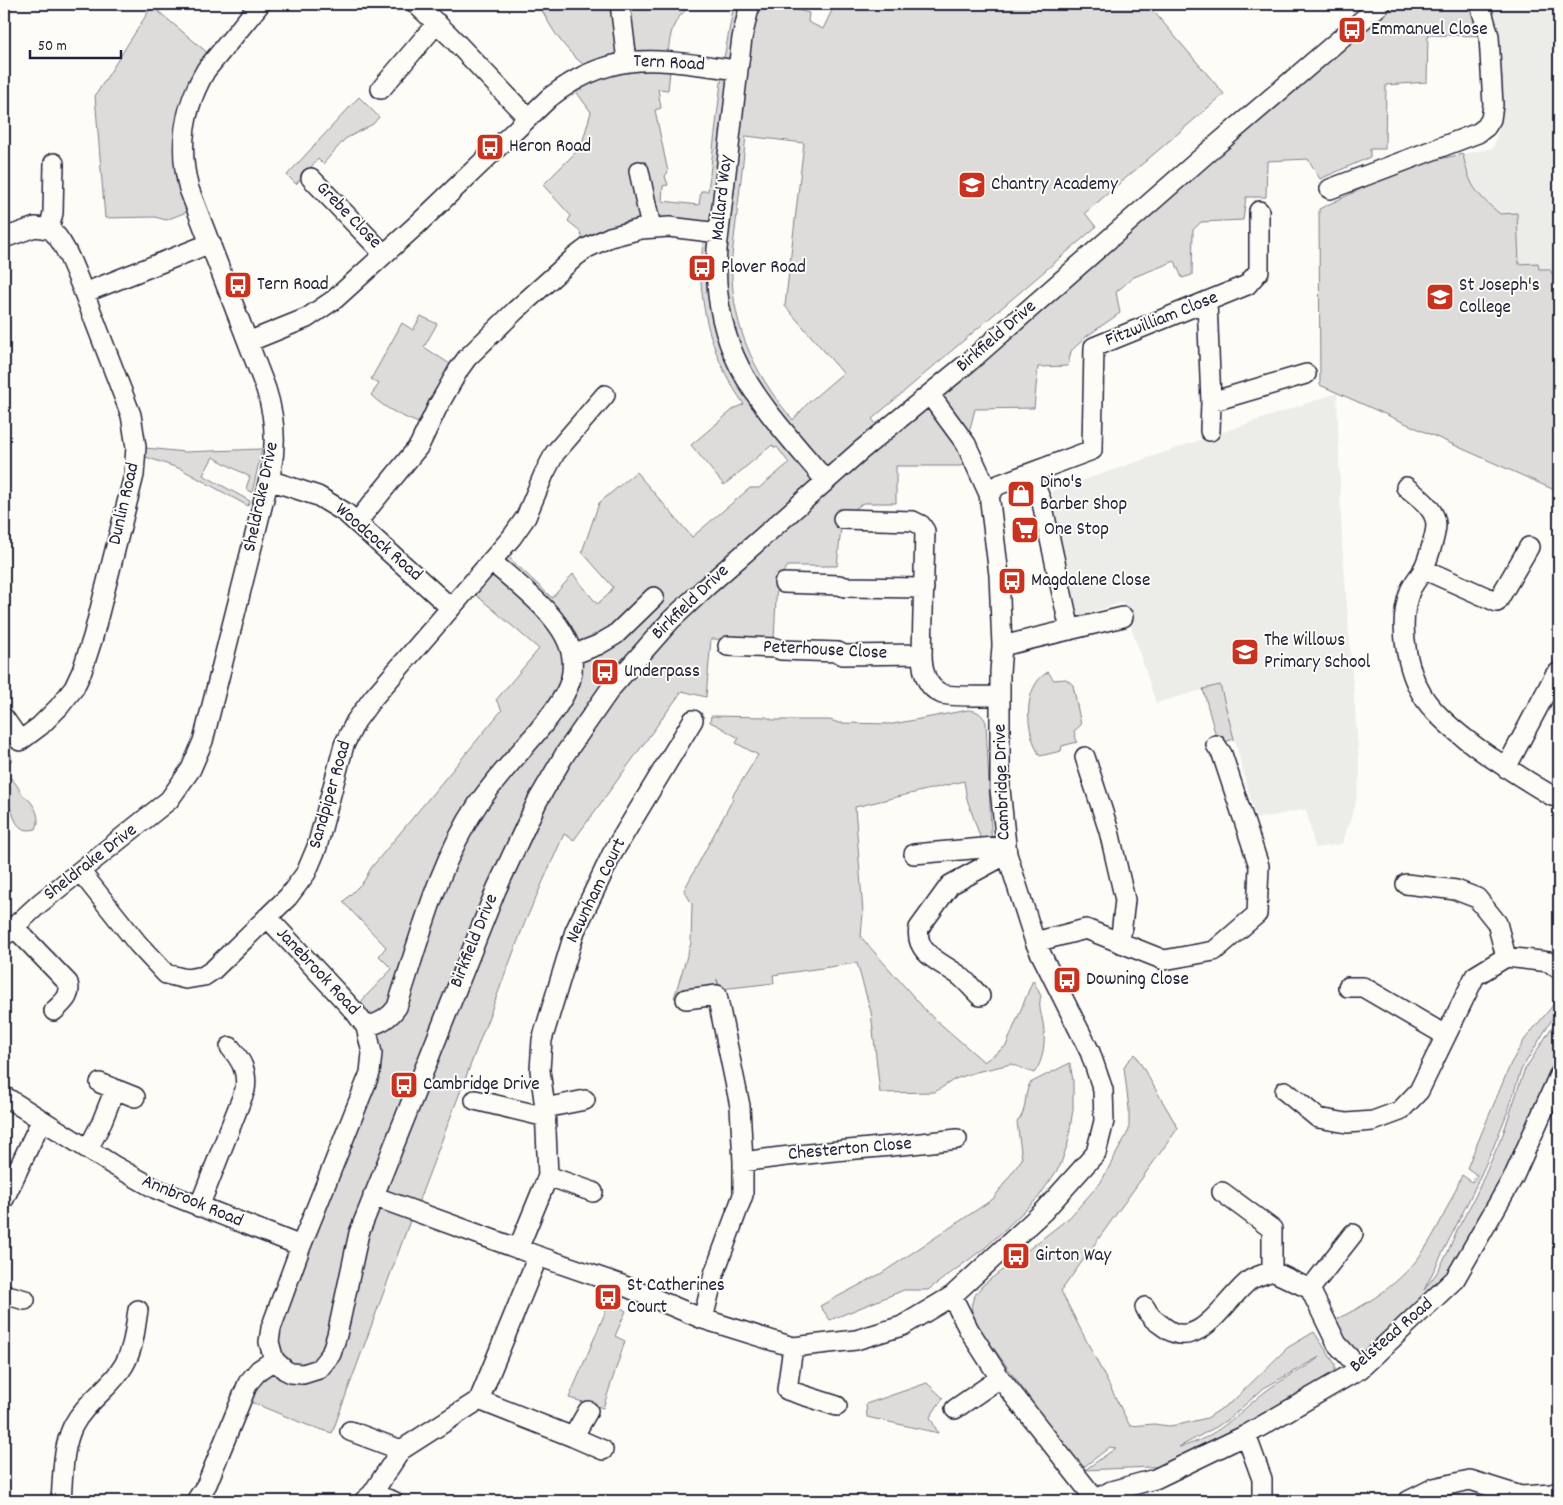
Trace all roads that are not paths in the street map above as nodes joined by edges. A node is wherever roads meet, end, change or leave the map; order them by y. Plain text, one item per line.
1 (260, 4) edge
2 (416, 4) edge
3 (620, 4) edge
4 (750, 4) edge
5 (1381, 4) edge
6 (1480, 4) edge
7 (437, 23) junction
8 (627, 61) junction
9 (738, 70) junction
10 (381, 89) dead end
11 (528, 118) junction
12 (54, 163) dead end
13 (639, 171) dead end
14 (311, 178) dead end
15 (1330, 189) dead end
16 (1259, 211) dead end
17 (651, 227) junction
18 (49, 229) junction
19 (719, 233) junction
20 (4, 238) edge
21 (210, 243) junction
22 (384, 254) junction
23 (84, 293) junction
24 (1207, 302) junction
25 (248, 342) junction
26 (1306, 374) dead end
27 (605, 395) dead end
28 (930, 396) junction
29 (1210, 402) junction
30 (1210, 431) dead end
31 (1030, 473) junction
32 (269, 480) junction
33 (826, 481) junction
34 (1406, 487) dead end
35 (988, 494) junction
36 (844, 519) dead end
37 (357, 522) junction
38 (1529, 547) dead end
39 (491, 561) junction
40 (1423, 569) junction
41 (784, 583) dead end
42 (924, 588) junction
43 (654, 596) dead end
44 (451, 608) junction
45 (1124, 617) dead end
46 (1070, 630) junction
47 (728, 646) dead end
48 (1002, 646) junction
49 (922, 654) junction
50 (572, 655) junction
51 (1559, 672) edge
52 (1000, 696) junction
53 (4, 718) edge
54 (693, 720) dead end
55 (1216, 745) dead end
56 (1085, 757) dead end
57 (1506, 768) junction
58 (1559, 797) edge
59 (1006, 850) junction
60 (914, 854) dead end
61 (80, 871) junction
62 (1406, 884) dead end
63 (267, 917) junction
64 (9, 931) edge
65 (1035, 942) junction
66 (1120, 944) junction
67 (1506, 957) junction
68 (1559, 969) edge
69 (1348, 987) dead end
70 (980, 996) dead end
71 (686, 999) dead end
72 (54, 1011) dead end
73 (366, 1028) junction
74 (1445, 1036) junction
75 (230, 1047) dead end
76 (1559, 1075) edge
77 (1285, 1091) dead end
78 (4, 1096) edge
79 (135, 1096) dead end
80 (475, 1100) dead end
81 (585, 1100) dead end
82 (546, 1112) junction
83 (42, 1121) junction
84 (957, 1139) dead end
85 (88, 1150) junction
86 (743, 1162) junction
87 (548, 1176) junction
88 (593, 1192) dead end
89 (1222, 1192) dead end
90 (373, 1196) junction
91 (4, 1199) edge
92 (200, 1208) junction
93 (1353, 1234) dead end
94 (301, 1246) junction
95 (518, 1249) junction
96 (538, 1256) junction
97 (1272, 1271) junction
98 (1310, 1289) junction
99 (952, 1296) junction
100 (1145, 1307) dead end
101 (138, 1310) dead end
102 (703, 1320) junction
103 (793, 1347) junction
104 (274, 1360) junction
105 (1360, 1368) junction
106 (1000, 1378) junction
107 (479, 1400) junction
108 (837, 1406) dead end
109 (955, 1409) dead end
110 (588, 1411) dead end
111 (350, 1431) dead end
112 (1246, 1435) junction
113 (573, 1436) junction
114 (401, 1450) junction
115 (603, 1450) dead end
116 (1559, 1491) edge
117 (368, 1498) edge
118 (201, 1500) edge
119 (1094, 1500) edge
120 (61, 1501) edge
121 (393, 1501) edge
122 (1262, 1501) edge
123 (1408, 1501) edge

1 - 21 street, Sheldrake Drive
2 - 7 street
3 - 8 street
4 - 9 street, Mallard Way
5 - 28 street, Birkfield Drive
6 - 15 street
7 - 10 street
7 - 11 street
8 - 9 street, Tern Road
8 - 11 street, Tern Road
9 - 19 street, Mallard Way
11 - 22 street, Tern Road
12 - 18 street
13 - 17 street
14 - 22 street, Grebe Close
16 - 24 street, Fitzwilliam Close
17 - 19 street
17 - 37 street
18 - 20 street
18 - 23 street, Dunlin Road
19 - 33 street, Mallard Way
21 - 23 street
21 - 25 street, Sheldrake Drive
22 - 25 street, Tern Road
23 - 53 street, Dunlin Road
24 - 29 street
24 - 31 street, Fitzwilliam Close
25 - 32 street, Sheldrake Drive
26 - 29 street
27 - 39 street, Sandpiper Road
28 - 33 street, Birkfield Drive
28 - 35 street, Cambridge Drive
29 - 30 street
31 - 35 street, Fitzwilliam Close
31 - 46 street
32 - 37 street, Woodcock Road
32 - 61 street, Sheldrake Drive
33 - 90 street, Birkfield Drive
34 - 40 street
35 - 48 street, Cambridge Drive
36 - 42 street
37 - 44 street, Woodcock Road
38 - 40 street
39 - 44 street, Sandpiper Road
39 - 50 street
40 - 57 street
41 - 42 street
42 - 49 street
43 - 50 street, Birkfield Drive
44 - 63 street, Sandpiper Road
45 - 46 street
46 - 48 street
47 - 49 street, Peterhouse Close
48 - 52 street, Cambridge Drive
49 - 52 street
50 - 73 street
51 - 57 street
52 - 59 street, Cambridge Drive
54 - 82 street, Newnham Court
55 - 66 street
56 - 66 street
57 - 58 street
59 - 60 street
59 - 65 street, Cambridge Drive
59 - 70 street
61 - 63 street, Sandpiper Road
61 - 64 street, Sheldrake Drive
62 - 67 street
63 - 73 street, Janebrook Road
64 - 72 street
65 - 66 street
65 - 99 street, Cambridge Drive
67 - 68 street
67 - 74 street
69 - 74 street
71 - 86 street
73 - 94 street
74 - 77 street
75 - 92 street
76 - 105 street, Belstead Road
78 - 83 street, Annbrook Road
79 - 85 street
80 - 82 street
81 - 82 street
82 - 87 street, Newnham Court
83 - 85 street, Annbrook Road
83 - 91 street
84 - 86 street, Chesterton Close
85 - 92 street, Annbrook Road
86 - 102 street
87 - 88 street
87 - 95 street, Newnham Court
89 - 97 street
90 - 95 street, Cambridge Drive
90 - 104 street, Birkfield Drive
92 - 94 street, Annbrook Road
93 - 98 street
94 - 104 street
95 - 96 street, Cambridge Drive
96 - 102 street, Cambridge Drive
96 - 107 street
97 - 98 street
97 - 100 street
98 - 105 street
99 - 103 street, Cambridge Drive
99 - 106 street
101 - 120 street
102 - 103 street, Cambridge Drive
103 - 108 street
104 - 118 street
105 - 112 street, Belstead Road
106 - 109 street
106 - 119 street
107 - 113 street
107 - 114 street
110 - 113 street
111 - 114 street
112 - 119 street, Belstead Road
112 - 122 street
113 - 115 street
114 - 117 street
116 - 123 street
117 - 121 street

